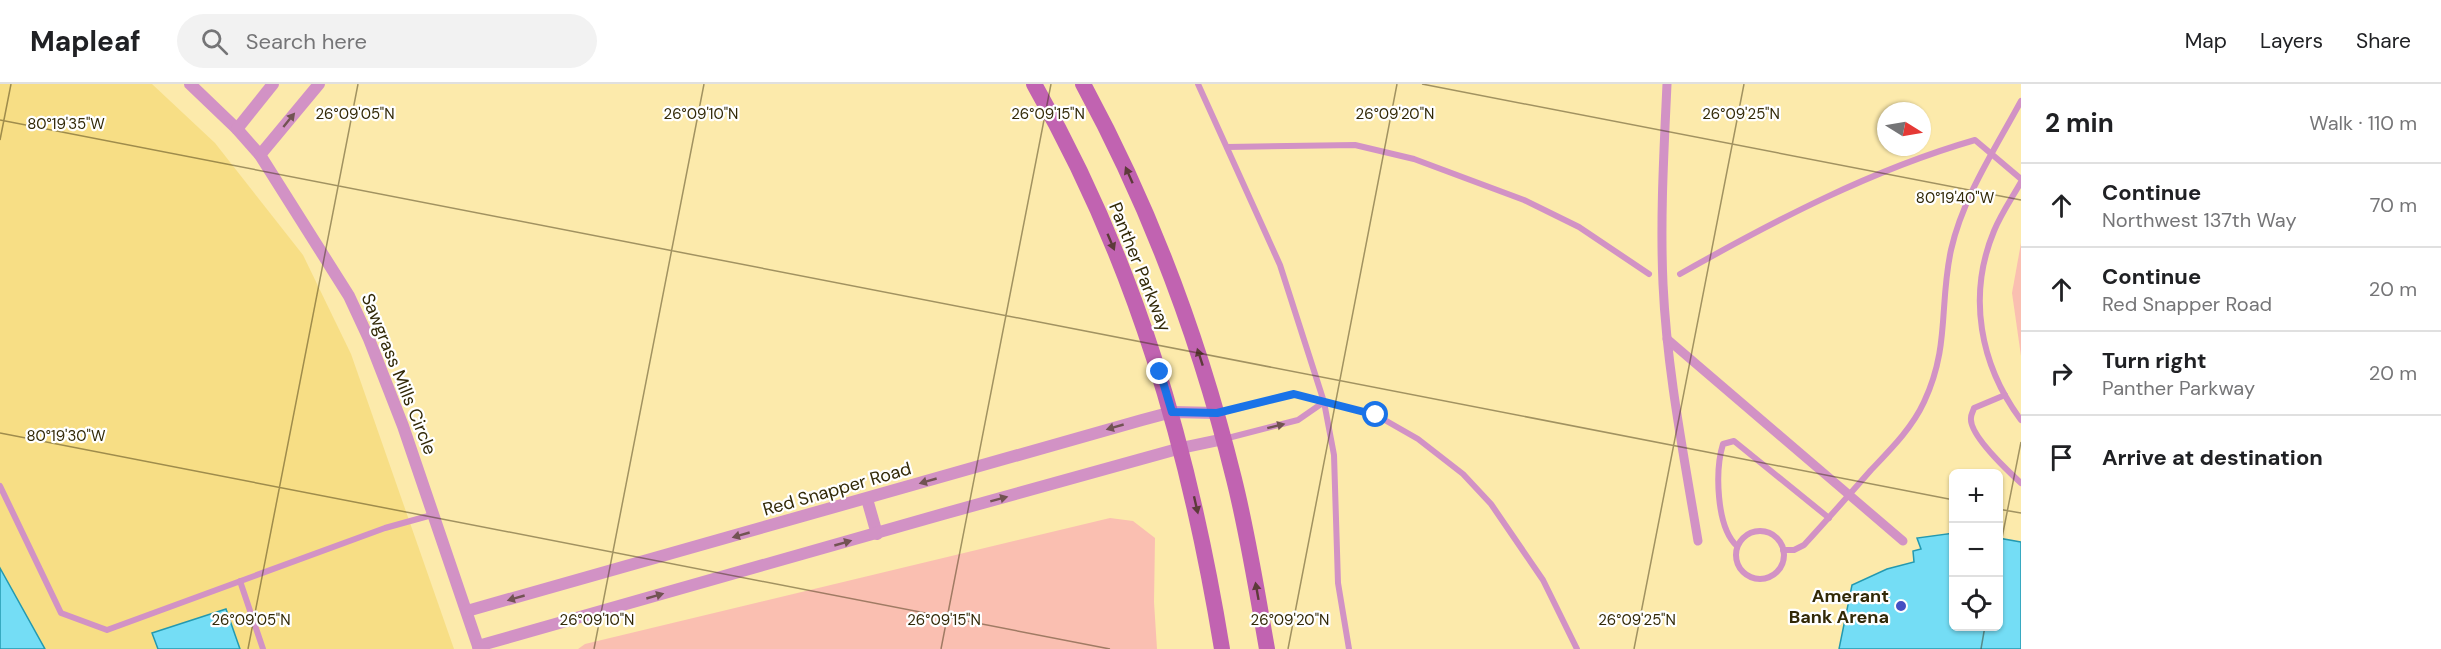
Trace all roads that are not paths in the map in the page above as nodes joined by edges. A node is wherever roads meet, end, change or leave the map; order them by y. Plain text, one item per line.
1 (190, 84) edge
2 (273, 84) edge
3 (319, 84) edge
4 (1034, 84) edge
5 (1083, 84) edge
6 (1198, 84) edge
7 (1667, 84) edge
8 (2021, 101) edge
9 (237, 129) junction
10 (1227, 147) junction
11 (260, 155) junction
12 (1992, 155) junction
13 (2021, 180) edge
14 (1649, 274) dead end
15 (1680, 274) dead end
16 (1667, 339) junction
17 (2005, 395) junction
18 (1324, 402) junction
19 (1172, 412) junction
20 (1217, 413) junction
21 (2021, 420) edge
22 (1224, 439) junction
23 (1182, 448) junction
24 (2021, 483) edge
25 (0, 486) edge
26 (1850, 495) junction
27 (867, 499) junction
28 (432, 515) junction
29 (1828, 518) junction
30 (877, 534) junction
31 (1698, 541) dead end
32 (1903, 541) dead end
33 (1737, 546) junction
34 (1783, 550) junction
35 (240, 581) junction
36 (467, 611) junction
37 (478, 647) edge
38 (263, 649) edge
39 (1222, 649) edge
40 (1267, 649) edge
41 (1349, 649) edge
42 (1577, 649) edge

1 - 9 street, Sawgrass Mills Circle
2 - 9 street
11 -> 3 street
4 -> 19 main road, Panther Parkway
20 -> 5 main road, Panther Parkway
6 - 10 lane
7 - 16 street
8 - 12 lane
9 - 11 street, Sawgrass Mills Circle
10 - 14 lane
10 - 18 lane
11 - 28 street, Sawgrass Mills Circle
12 - 13 lane
12 - 15 lane
12 - 26 lane
13 - 17 lane
16 - 26 street
16 - 31 street
17 - 21 lane
17 - 24 lane
18 - 20 lane
22 -> 18 lane
18 - 41 lane
18 - 42 lane
19 - 20 street, Red Snapper Road
19 - 23 main road, Panther Parkway
19 -> 27 street, Red Snapper Road
20 - 22 main road, Panther Parkway
22 - 23 street
40 -> 22 main road, Panther Parkway
30 -> 23 street
23 -> 39 main road, Panther Parkway
25 - 35 lane
26 - 29 lane
26 - 32 street
27 - 30 street
27 -> 36 street, Red Snapper Road
28 - 35 lane
28 - 36 street, Sawgrass Mills Circle
29 - 33 lane
29 - 34 lane
37 -> 30 street
33 - 34 lane
33 - 34 lane
35 - 38 lane
36 - 37 street, Sawgrass Mills Circle

